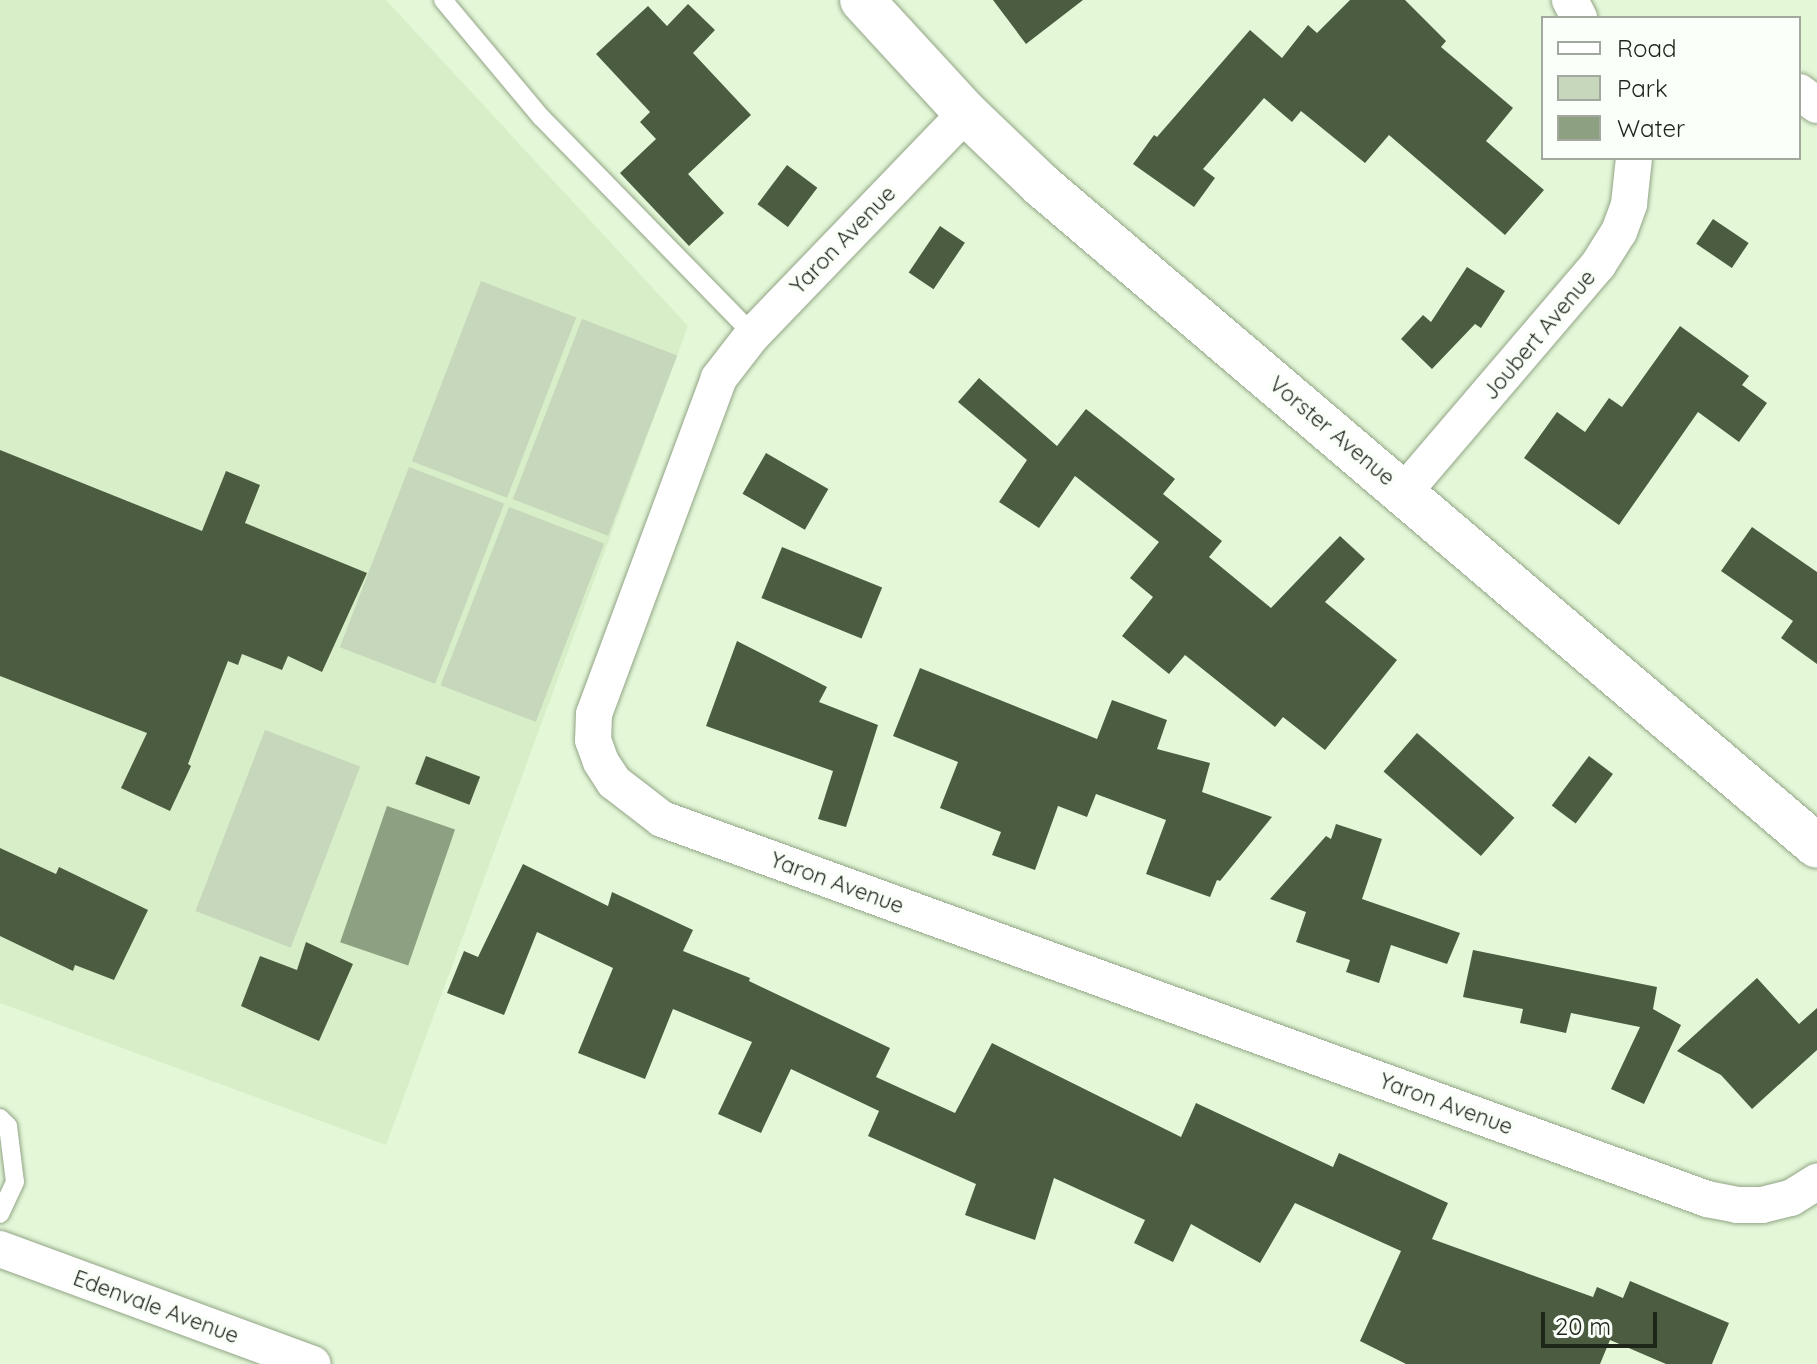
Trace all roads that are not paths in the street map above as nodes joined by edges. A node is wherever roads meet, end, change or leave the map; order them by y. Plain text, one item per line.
1 (443, 0) edge
2 (862, 0) edge
3 (966, 113) junction
4 (1634, 160) edge
5 (753, 334) junction
6 (1404, 492) junction
7 (1817, 846) edge
8 (0, 1118) edge
9 (8, 1178) edge
10 (1817, 1182) edge
11 (0, 1214) edge
12 (0, 1249) edge
13 (312, 1364) edge

1 - 5 lane
2 - 3 main road, Vorster Avenue
3 - 5 street, Yaron Avenue
3 - 6 main road, Vorster Avenue
4 - 6 street, Joubert Avenue
5 - 10 street, Yaron Avenue
6 - 7 main road, Vorster Avenue
8 - 9 lane
9 - 11 lane
12 - 13 street, Edenvale Avenue

